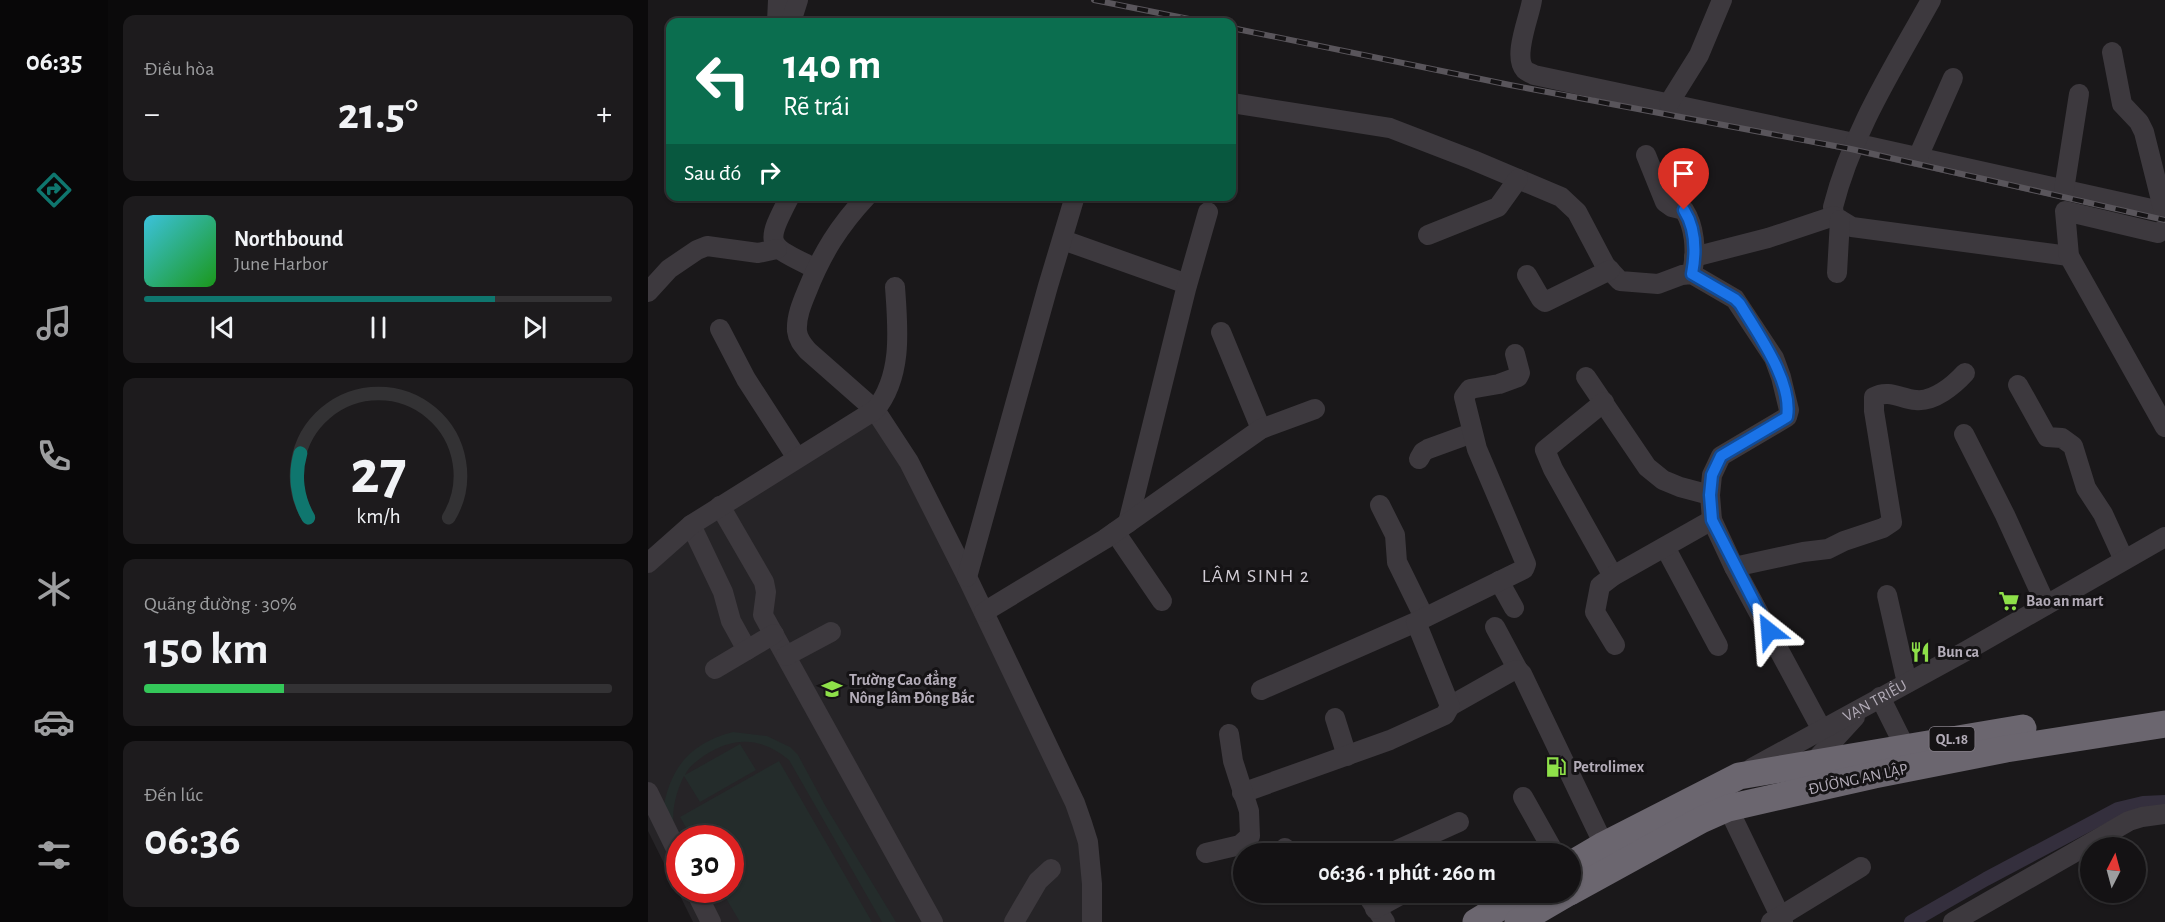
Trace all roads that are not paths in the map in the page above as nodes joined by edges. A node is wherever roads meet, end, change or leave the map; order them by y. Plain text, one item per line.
1 (778, 0) edge
2 (798, 0) edge
3 (1533, 0) edge
4 (1722, 0) edge
5 (1931, 0) edge
6 (777, 18) edge
7 (792, 18) edge
8 (2112, 52) dead end
9 (1953, 78) dead end
10 (2079, 94) dead end
11 (1669, 103) junction
12 (1236, 104) edge
13 (1854, 143) junction
14 (1646, 155) dead end
15 (1918, 157) junction
16 (1518, 179) junction
17 (2064, 190) junction
18 (786, 201) edge
19 (862, 201) edge
20 (1074, 201) edge
21 (1208, 212) dead end
22 (1837, 218) junction
23 (2165, 218) edge
24 (1428, 235) dead end
25 (1063, 240) junction
26 (777, 249) junction
27 (2069, 256) junction
28 (1693, 265) junction
29 (816, 269) junction
30 (1610, 270) junction
31 (1837, 273) dead end
32 (1527, 275) dead end
33 (1187, 284) junction
34 (896, 287) dead end
35 (648, 292) edge
36 (720, 329) dead end
37 (1221, 332) dead end
38 (1515, 354) dead end
39 (1965, 373) dead end
40 (1586, 376) dead end
41 (2018, 385) dead end
42 (1604, 402) junction
43 (1314, 409) dead end
44 (876, 410) junction
45 (2165, 427) edge
46 (1262, 429) junction
47 (1472, 433) junction
48 (1964, 434) dead end
49 (797, 458) junction
50 (1419, 459) dead end
51 (1710, 495) junction
52 (720, 506) junction
53 (1380, 506) dead end
54 (1712, 520) junction
55 (691, 525) junction
56 (1121, 528) junction
57 (2165, 537) edge
58 (1665, 547) junction
59 (2124, 560) junction
60 (648, 563) edge
61 (1734, 567) junction
62 (1613, 576) junction
63 (966, 577) junction
64 (1499, 581) junction
65 (1887, 595) dead end
66 (1162, 601) dead end
67 (2046, 605) junction
68 (1514, 608) dead end
69 (984, 612) junction
70 (1420, 620) junction
71 (1495, 627) dead end
72 (831, 632) dead end
73 (774, 634) junction
74 (1616, 645) dead end
75 (1718, 646) dead end
76 (747, 650) junction
77 (786, 656) junction
78 (715, 669) dead end
79 (1518, 670) junction
80 (1907, 683) junction
81 (1261, 690) dead end
82 (1874, 701) junction
83 (1450, 706) junction
84 (2165, 706) edge
85 (1335, 718) dead end
86 (2165, 724) edge
87 (1822, 730) junction
88 (1229, 734) dead end
89 (1905, 747) junction
90 (1347, 756) junction
91 (1813, 763) junction
92 (1739, 776) junction
93 (648, 792) edge
94 (1242, 793) junction
95 (1784, 795) junction
96 (1523, 796) dead end
97 (1735, 807) junction
98 (2165, 814) edge
99 (1459, 822) dead end
100 (666, 829) edge
101 (1412, 843) edge
102 (1549, 843) edge
103 (1604, 845) junction
104 (1206, 853) dead end
105 (1581, 859) edge
106 (1861, 867) dead end
107 (1051, 869) dead end
108 (1581, 886) edge
109 (702, 903) edge
110 (1507, 903) edge
111 (1551, 903) edge
112 (1778, 920) edge
113 (711, 922) edge
114 (933, 922) edge
115 (1014, 922) edge
116 (1092, 922) edge
117 (1476, 922) edge
118 (1518, 922) edge
119 (1953, 922) edge

1 - 6 street
2 - 7 street
3 - 11 street
4 - 11 street
5 - 13 street
8 - 23 street
9 - 15 street
10 - 17 street
11 - 13 street
12 - 16 street
13 - 15 street
13 - 22 street
14 - 28 street
15 - 17 street
16 - 24 street
16 - 30 street
17 - 23 street
18 - 26 street
19 - 29 street
20 - 25 street
21 - 33 street
22 - 27 street
22 - 28 street
22 - 31 street
23 - 27 street
25 - 33 street
25 - 63 street
26 - 29 street
26 - 35 street
27 - 45 street
28 - 30 street
28 - 51 street
29 - 44 street
30 - 32 street
33 - 56 street
34 - 44 street
36 - 49 street
37 - 46 street
38 - 47 street
39 - 61 street
40 - 42 street
41 - 59 street
42 - 51 street
42 - 62 street
43 - 46 street
44 - 49 street
44 - 63 street
46 - 56 street
47 - 50 street
47 - 64 street
48 - 67 street
49 - 52 street
51 - 54 street
52 - 55 street
52 - 73 street
53 - 70 street
54 - 58 street
54 - 61 street
55 - 60 street
55 - 76 street
56 - 66 street
56 - 69 street
57 - 59 street, VẠN TRIỀU
58 - 62 street
58 - 75 street
59 - 67 street, VẠN TRIỀU
61 - 87 street
62 - 74 street
63 - 69 street
64 - 68 street
64 - 70 street
65 - 80 street
67 - 80 street, VẠN TRIỀU
69 - 116 street
70 - 81 street
70 - 83 street
71 - 79 street
72 - 77 street
73 - 76 street
73 - 77 street
76 - 78 street
77 - 114 street
79 - 83 street
79 - 103 street
80 - 82 street, VẠN TRIỀU
82 - 87 street, VẠN TRIỀU
82 - 89 street
82 - 91 street
83 - 90 street
84 - 89 highway, ĐƯỜNG AN LẬP / QL.18
85 - 90 street
86 - 95 highway, ĐƯỜNG AN LẬP / QL.18
87 - 92 street, VẠN TRIỀU
88 - 94 street
89 - 91 highway, ĐƯỜNG AN LẬP / QL.18
90 - 94 street
91 - 92 highway, ĐƯỜNG AN LẬP / QL.18
91 - 95 street
92 - 97 highway
92 - 103 highway, ĐƯỜNG AN LẬP / QL.18
93 - 100 street
94 - 104 street
95 - 97 highway, ĐƯỜNG AN LẬP / QL.18
96 - 102 street
97 - 108 highway, ĐƯỜNG AN LẬP / QL.18
97 - 112 street
98 - 119 street
99 - 101 street
103 - 105 highway, ĐƯỜNG AN LẬP / QL.18
106 - 112 street
107 - 115 street
109 - 113 street
110 - 117 highway
111 - 118 highway, ĐƯỜNG AN LẬP / QL.18

